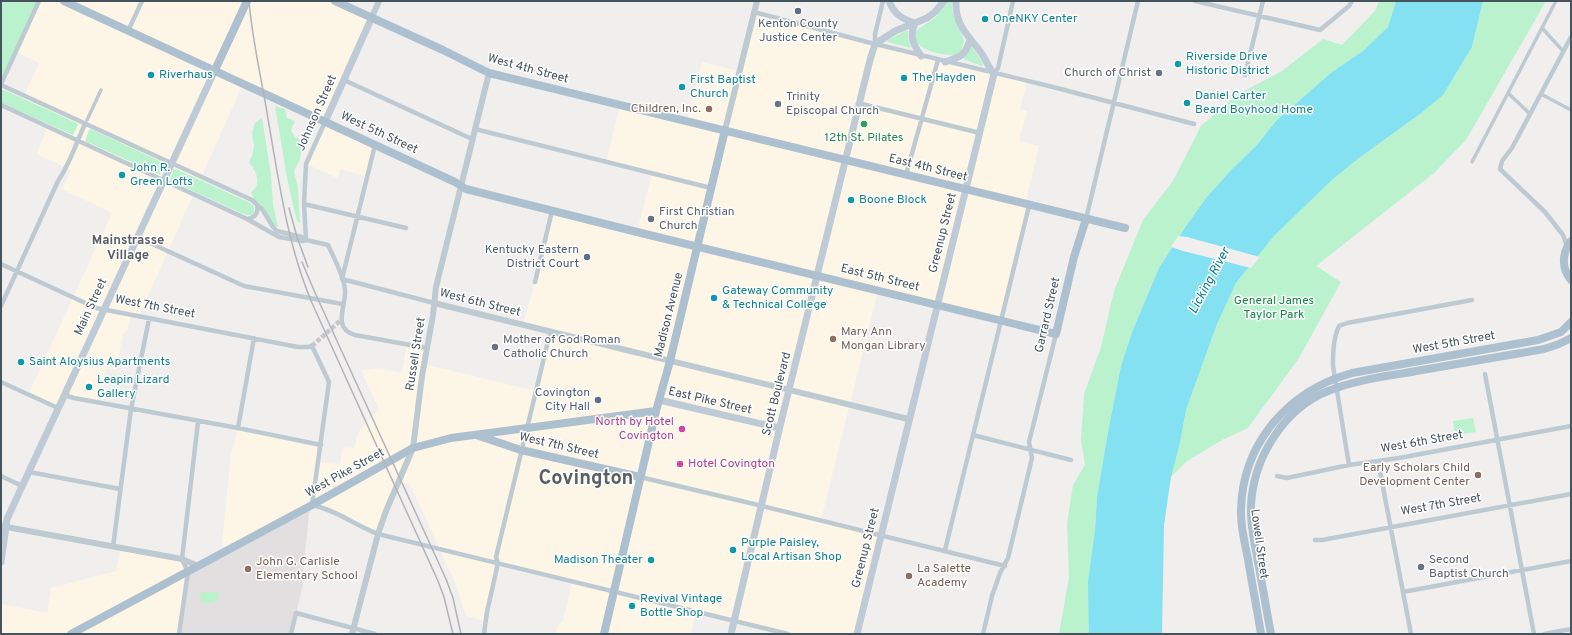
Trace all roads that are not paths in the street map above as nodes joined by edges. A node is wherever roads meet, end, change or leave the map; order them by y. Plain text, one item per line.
1 (39, 1) edge
2 (64, 1) edge
3 (142, 1) edge
4 (247, 1) edge
5 (335, 1) edge
6 (379, 1) edge
7 (757, 1) edge
8 (883, 1) edge
9 (889, 1) edge
10 (944, 1) edge
11 (956, 1) edge
12 (1013, 1) edge
13 (1138, 1) edge
14 (1195, 1) edge
15 (1263, 1) edge
16 (1352, 1) edge
17 (1556, 1) edge
18 (754, 12) junction
19 (1259, 16) junction
20 (372, 17) junction
21 (915, 23) junction
22 (1542, 28) junction
23 (128, 30) junction
24 (1571, 37) edge
25 (970, 40) junction
26 (875, 44) junction
27 (1564, 51) junction
28 (921, 56) junction
29 (941, 61) junction
30 (215, 70) junction
31 (489, 73) junction
32 (994, 74) junction
33 (1245, 75) dead end
34 (344, 80) junction
35 (1, 84) edge
36 (101, 90) dead end
37 (1508, 93) junction
38 (1541, 94) junction
39 (858, 103) junction
40 (1113, 103) junction
41 (1, 105) edge
42 (1571, 110) edge
43 (1530, 114) junction
44 (921, 118) junction
45 (86, 122) junction
46 (325, 122) junction
47 (1194, 124) dead end
48 (474, 130) junction
49 (725, 130) junction
50 (980, 133) junction
51 (472, 139) junction
52 (77, 141) junction
53 (375, 145) junction
54 (845, 160) junction
55 (1472, 162) dead end
56 (171, 164) junction
57 (906, 175) junction
58 (163, 181) junction
59 (461, 186) junction
60 (711, 188) junction
61 (965, 190) junction
62 (304, 204) junction
63 (257, 205) junction
64 (1029, 206) junction
65 (552, 211) junction
66 (358, 216) junction
67 (247, 219) junction
68 (1086, 220) junction
69 (406, 228) dead end
70 (1125, 228) dead end
71 (137, 237) junction
72 (306, 240) junction
73 (1569, 244) edge
74 (698, 246) junction
75 (1, 264) edge
76 (17, 271) junction
77 (817, 276) junction
78 (342, 279) junction
79 (1571, 280) edge
80 (535, 282) dead end
81 (1472, 300) dead end
82 (434, 303) junction
83 (342, 304) junction
84 (937, 305) junction
85 (1, 306) edge
86 (104, 309) junction
87 (149, 318) junction
88 (1001, 320) junction
89 (1571, 322) edge
90 (550, 332) junction
91 (1056, 334) junction
92 (254, 338) junction
93 (1571, 338) edge
94 (427, 348) junction
95 (670, 361) junction
96 (1485, 374) dead end
97 (1336, 378) junction
98 (1, 382) edge
99 (1337, 388) junction
100 (788, 391) junction
101 (64, 395) junction
102 (659, 400) junction
103 (58, 408) junction
104 (131, 409) junction
105 (656, 411) junction
106 (908, 419) junction
107 (198, 422) junction
108 (1571, 426) edge
109 (238, 428) junction
110 (526, 428) junction
111 (779, 428) junction
112 (474, 434) junction
113 (973, 435) junction
114 (1498, 439) junction
115 (321, 445) junction
116 (413, 448) junction
117 (521, 450) junction
118 (1031, 450) junction
119 (1071, 460) dead end
120 (1378, 461) junction
121 (1349, 465) junction
122 (29, 472) junction
123 (1, 476) edge
124 (1277, 476) dead end
125 (640, 477) junction
126 (22, 486) junction
127 (120, 489) junction
128 (1571, 494) edge
129 (312, 505) junction
130 (761, 505) junction
131 (1510, 505) junction
132 (3, 526) edge
133 (1390, 527) junction
134 (378, 534) junction
135 (881, 534) junction
136 (1315, 540) dead end
137 (113, 547) junction
138 (945, 550) junction
139 (182, 560) junction
140 (1571, 561) edge
141 (1, 562) edge
142 (498, 563) junction
143 (198, 566) junction
144 (1005, 566) junction
145 (1522, 570) junction
146 (188, 572) junction
147 (613, 592) junction
148 (1403, 592) junction
149 (734, 621) junction
150 (1571, 629) edge
151 (353, 631) edge
152 (71, 634) edge
153 (179, 634) edge
154 (291, 634) edge
155 (375, 634) edge
156 (484, 634) edge
157 (604, 634) edge
158 (731, 634) edge
159 (788, 634) edge
160 (856, 634) edge
161 (983, 634) edge
162 (1261, 634) edge
163 (1271, 634) edge
164 (1411, 634) edge
165 (1534, 634) edge
166 (1544, 634) edge

1 - 35 street
2 - 23 main road, West 5th Street
3 - 23 street
4 - 30 main road, Main Street
5 - 20 main road, West 4th Street
6 - 20 street, Johnson Street
7 - 18 street, Madison Avenue
8 - 26 street
9 - 21 main road
10 - 21 main road
11 - 25 main road
12 - 32 street, Greenup Street
13 - 40 street, Garrard Street
14 - 19 street
15 - 19 street
16 - 19 street
17 - 22 street
18 - 26 street
18 - 49 street, Madison Avenue
19 - 33 street
20 - 31 main road, West 4th Street
20 - 34 main road, Johnson Street
21 - 26 main road
21 - 28 main road
22 - 27 street
22 - 37 street
23 - 30 main road, West 5th Street
24 - 27 street
25 - 29 main road
25 - 32 main road
26 - 28 street
26 - 39 main road
27 - 38 street
28 - 29 street
29 - 32 street
29 - 44 street
30 - 46 main road, West 5th Street
30 - 56 main road, Main Street
31 - 48 street, Russell Street
31 - 49 main road, West 4th Street
32 - 40 street
32 - 50 main road, Greenup Street
34 - 46 main road, Johnson Street
34 - 51 street
35 - 45 street
36 - 45 street
37 - 43 street
37 - 55 street
38 - 42 street
38 - 43 street
39 - 44 street
39 - 54 main road, Scott Boulevard
40 - 47 street
40 - 68 street, Garrard Street
41 - 52 street
43 - 73 street
44 - 50 street
44 - 57 street
45 - 52 street
45 - 56 street
46 - 53 main road, West 5th Street
46 - 62 street, Johnson Street
48 - 51 street, Russell Street
48 - 60 street
49 - 54 main road, East 4th Street
49 - 60 main road, Madison Avenue
50 - 61 main road, Greenup Street
51 - 59 street, Russell Street
52 - 58 street
52 - 76 street
53 - 59 main road, West 5th Street
53 - 66 street
54 - 57 main road, East 4th Street
54 - 77 main road, Scott Boulevard
56 - 58 main road, Main Street
56 - 63 street
57 - 61 main road, East 4th Street
58 - 67 street
58 - 71 main road, Main Street
59 - 65 main road, West 5th Street
59 - 82 street, Russell Street
60 - 74 main road, Madison Avenue
61 - 64 main road, East 4th Street
61 - 84 main road, Greenup Street
62 - 66 street
62 - 72 street, Johnson Street
63 - 67 street
63 - 72 street
64 - 68 main road, East 4th Street
64 - 88 street
65 - 74 main road, West 5th Street
65 - 80 street
66 - 69 street
66 - 78 street
67 - 72 street
68 - 70 main road, East 4th Street
68 - 91 main road, Garrard Street
71 - 83 street
71 - 86 main road, Main Street
72 - 78 street
73 - 79 main road
74 - 77 main road, East 5th Street
74 - 95 main road, Madison Avenue
75 - 76 street, West 7th Street
76 - 85 street
76 - 86 street, West 7th Street
77 - 84 main road, East 5th Street
77 - 100 main road, Scott Boulevard
78 - 82 street, West 6th Street
78 - 83 street
81 - 97 street
82 - 90 street, West 6th Street
82 - 94 street, Russell Street
83 - 94 street
84 - 88 main road, East 5th Street
84 - 106 main road, Greenup Street
86 - 87 street, West 7th Street
86 - 101 main road, Main Street
87 - 92 street, West 7th Street
87 - 104 street
88 - 91 main road, East 5th Street
88 - 113 street
89 - 97 main road, West 5th Street
90 - 95 street, West 6th Street
90 - 110 street
91 - 118 street, Garrard Street
92 - 109 street
92 - 115 street, West 7th Street
93 - 99 main road, West 5th Street
94 - 116 street, Russell Street
95 - 100 street, West 6th Street
95 - 102 main road, Madison Avenue
96 - 114 street
97 - 99 street
97 - 162 main road, Lowell Street
98 - 103 street
99 - 121 street
99 - 163 main road, Lowell Street
100 - 106 street, West 6th Street
100 - 111 main road, Scott Boulevard
101 - 103 main road, Main Street
101 - 104 street
102 - 105 main road, Madison Avenue
102 - 111 main road, East Pike Street
103 - 122 main road, Main Street
104 - 107 street
104 - 127 street
105 - 110 main road, West Pike Street
105 - 125 main road, Madison Avenue
106 - 135 main road, Greenup Street
107 - 109 street
107 - 139 street
108 - 114 street, West 6th Street
109 - 115 street
110 - 112 main road, West Pike Street
110 - 117 street
111 - 130 main road, Scott Boulevard
112 - 116 main road, West Pike Street
112 - 117 main road, West 7th Street
113 - 118 street
113 - 138 street
114 - 120 street, West 6th Street
114 - 131 street
115 - 129 street
116 - 129 main road, West Pike Street
116 - 134 street, Russell Street
117 - 125 main road, West 7th Street
117 - 142 street
118 - 119 street
118 - 144 street, Garrard Street
120 - 121 street, West 6th Street
120 - 133 street
121 - 124 street, West 6th Street
122 - 126 main road, Main Street
122 - 127 street
123 - 126 street
125 - 130 street
125 - 147 main road, Madison Avenue
126 - 132 main road, Main Street
127 - 137 street
128 - 131 street, West 7th Street
129 - 134 street
129 - 143 main road, West Pike Street
130 - 135 street
130 - 149 main road, Scott Boulevard
131 - 133 street, West 7th Street
131 - 145 street
132 - 137 street
132 - 141 main road, Main Street
133 - 136 street, West 7th Street
133 - 148 street
134 - 142 street
134 - 151 street, Russell Street
135 - 138 street
135 - 160 main road, Greenup Street
137 - 139 street
138 - 144 street
139 - 143 street
139 - 146 street
140 - 145 street
142 - 147 street
142 - 156 street
143 - 146 main road, West Pike Street
144 - 161 street, Garrard Street
145 - 148 street
145 - 165 street
146 - 152 main road, West Pike Street
146 - 153 street
147 - 149 street
147 - 157 main road, Madison Avenue
148 - 164 street
149 - 158 main road, Scott Boulevard
149 - 159 street
150 - 166 street
151 - 154 street
151 - 155 street

